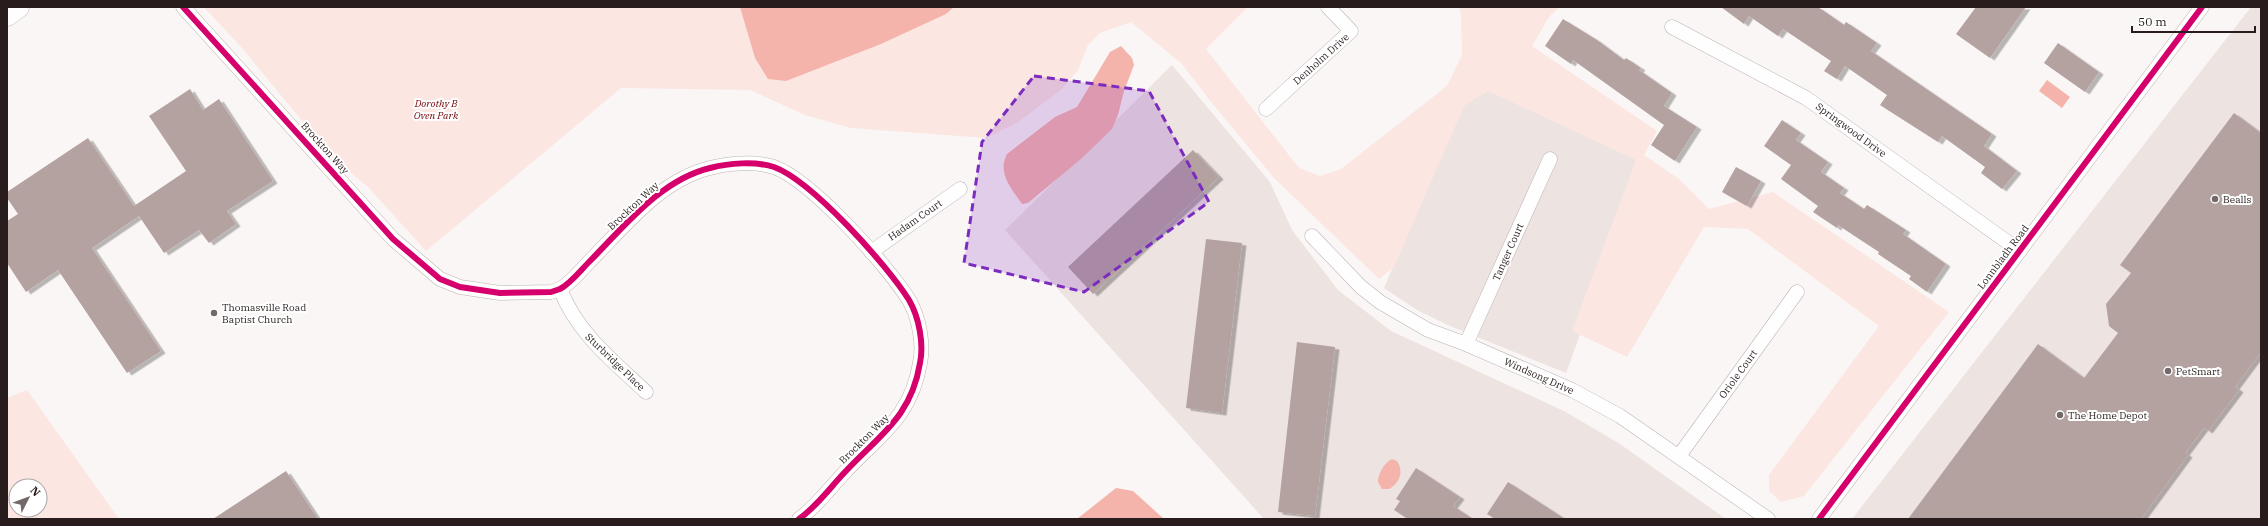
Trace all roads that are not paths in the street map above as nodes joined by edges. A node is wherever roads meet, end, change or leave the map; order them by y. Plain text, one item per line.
1 (18, 7) edge
2 (183, 7) edge
3 (1328, 7) edge
4 (2202, 7) edge
5 (7, 15) edge
6 (1672, 27) dead end
7 (1266, 109) dead end
8 (1550, 159) dead end
9 (960, 189) dead end
10 (1312, 236) dead end
11 (2020, 251) junction
12 (871, 252) junction
13 (560, 289) junction
14 (1797, 292) dead end
15 (1466, 344) junction
16 (646, 392) dead end
17 (1679, 456) junction
18 (798, 519) edge
19 (1768, 519) edge
20 (1819, 519) edge

1 - 5 main road
2 - 13 street, Brockton Way
3 - 7 street, Denholm Drive
4 - 11 street, Lonnbladh Road
6 - 11 street, Springwood Drive
8 - 15 street, Tanger Court
9 - 12 street, Hadam Court
10 - 15 street, Windsong Drive
11 - 20 street, Lonnbladh Road
12 - 13 street, Brockton Way
12 - 18 street, Brockton Way
13 - 16 street, Sturbridge Place
14 - 17 street, Oriole Court
15 - 17 street, Windsong Drive
17 - 19 street, Windsong Drive

